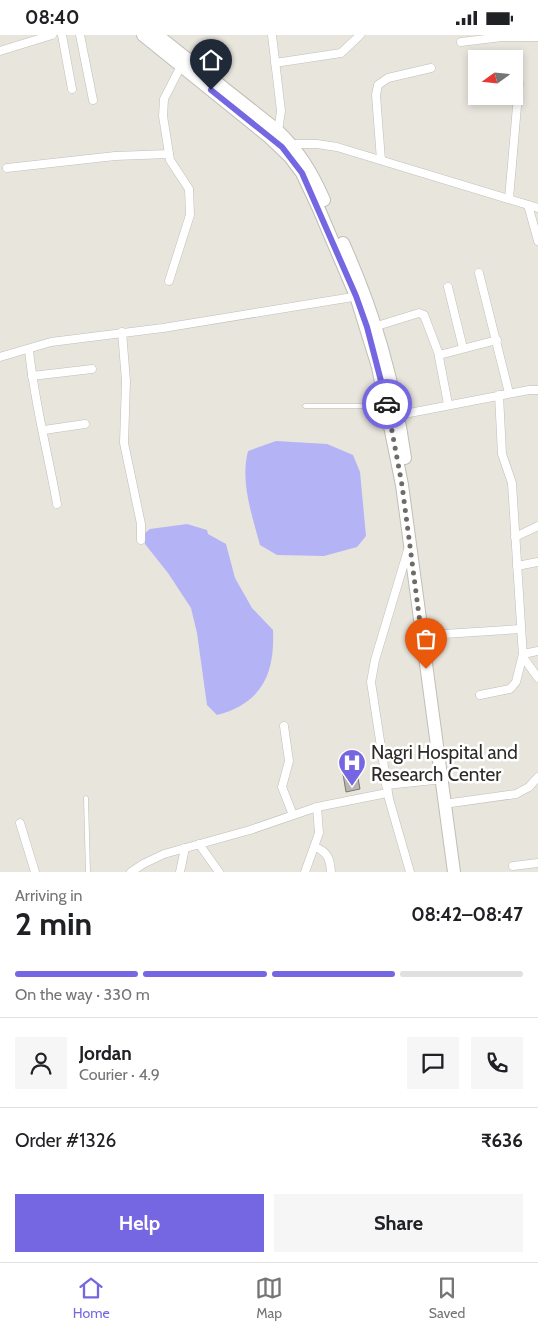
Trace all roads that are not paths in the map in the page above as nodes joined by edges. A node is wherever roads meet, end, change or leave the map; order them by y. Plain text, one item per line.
1 (52, 35) edge
2 (62, 35) edge
3 (80, 35) edge
4 (143, 35) edge
5 (157, 35) edge
6 (272, 35) edge
7 (360, 35) edge
8 (538, 37) edge
9 (461, 42) dead end
10 (0, 51) edge
11 (275, 63) junction
12 (181, 66) junction
13 (431, 67) dead end
14 (72, 89) dead end
15 (93, 100) dead end
16 (517, 105) edge
17 (278, 131) junction
18 (291, 144) junction
19 (169, 154) junction
20 (381, 160) junction
21 (6, 168) dead end
22 (510, 199) junction
23 (528, 205) junction
24 (538, 208) edge
25 (538, 241) edge
26 (479, 273) dead end
27 (169, 281) dead end
28 (448, 287) dead end
29 (361, 295) junction
30 (376, 326) junction
31 (122, 332) junction
32 (497, 340) junction
33 (463, 348) junction
34 (29, 350) junction
35 (439, 355) junction
36 (0, 357) edge
37 (92, 369) dead end
38 (32, 376) junction
39 (538, 390) edge
40 (509, 393) junction
41 (499, 395) junction
42 (448, 404) junction
43 (305, 406) dead end
44 (387, 406) junction
45 (399, 415) junction
46 (85, 425) dead end
47 (44, 430) junction
48 (57, 504) dead end
49 (538, 526) edge
50 (515, 537) junction
51 (141, 540) dead end
52 (410, 543) junction
53 (538, 562) edge
54 (517, 566) junction
55 (521, 629) junction
56 (429, 635) junction
57 (538, 651) edge
58 (523, 654) junction
59 (538, 677) edge
60 (480, 695) dead end
61 (284, 726) dead end
62 (538, 777) edge
63 (444, 779) junction
64 (387, 789) junction
65 (86, 798) dead end
66 (447, 804) junction
67 (317, 807) junction
68 (293, 815) junction
69 (20, 823) dead end
70 (199, 844) junction
71 (315, 847) junction
72 (185, 848) junction
73 (538, 863) edge
74 (513, 866) dead end
75 (129, 871) edge
76 (35, 872) edge
77 (88, 872) edge
78 (180, 872) edge
79 (219, 872) edge
80 (305, 872) edge
81 (331, 872) edge
82 (410, 872) edge
83 (454, 872) edge
84 (460, 872) edge

1 - 10 street
2 - 14 street
3 - 15 street
4 - 12 highway
5 - 17 highway
6 - 11 street
7 - 11 street
8 - 9 street
11 - 17 street
12 - 19 street
12 - 29 highway
13 - 20 street
16 - 22 street
17 - 18 highway
18 - 20 street
18 - 29 highway
19 - 21 street
19 - 27 street
20 - 22 street
22 - 23 street
23 - 24 street
23 - 25 street
26 - 32 street
28 - 33 street
29 - 30 highway
29 - 31 street
29 - 44 highway
30 - 35 street
30 - 45 highway
31 - 34 street
31 - 51 street
32 - 33 street
32 - 40 street
33 - 35 street
34 - 36 street
34 - 38 street
35 - 42 street
37 - 38 street
38 - 47 street
39 - 40 street
40 - 41 street
41 - 42 street
41 - 50 street
42 - 45 street
43 - 44 lane
44 - 52 highway
45 - 56 highway
46 - 47 street
47 - 48 street
49 - 50 street
50 - 54 street
52 - 63 highway
52 - 64 street
53 - 54 street
54 - 55 street
55 - 56 street
55 - 58 street
56 - 63 highway
57 - 58 street
58 - 59 street
58 - 60 street
61 - 68 street
62 - 66 street
63 - 64 street
63 - 66 highway
64 - 67 street
64 - 82 street
65 - 77 lane
66 - 83 highway
66 - 84 highway
67 - 68 street
67 - 71 street
68 - 70 street
69 - 76 street
70 - 72 street
70 - 79 street
71 - 80 street
71 - 81 street
72 - 75 street
72 - 78 street
73 - 74 street

